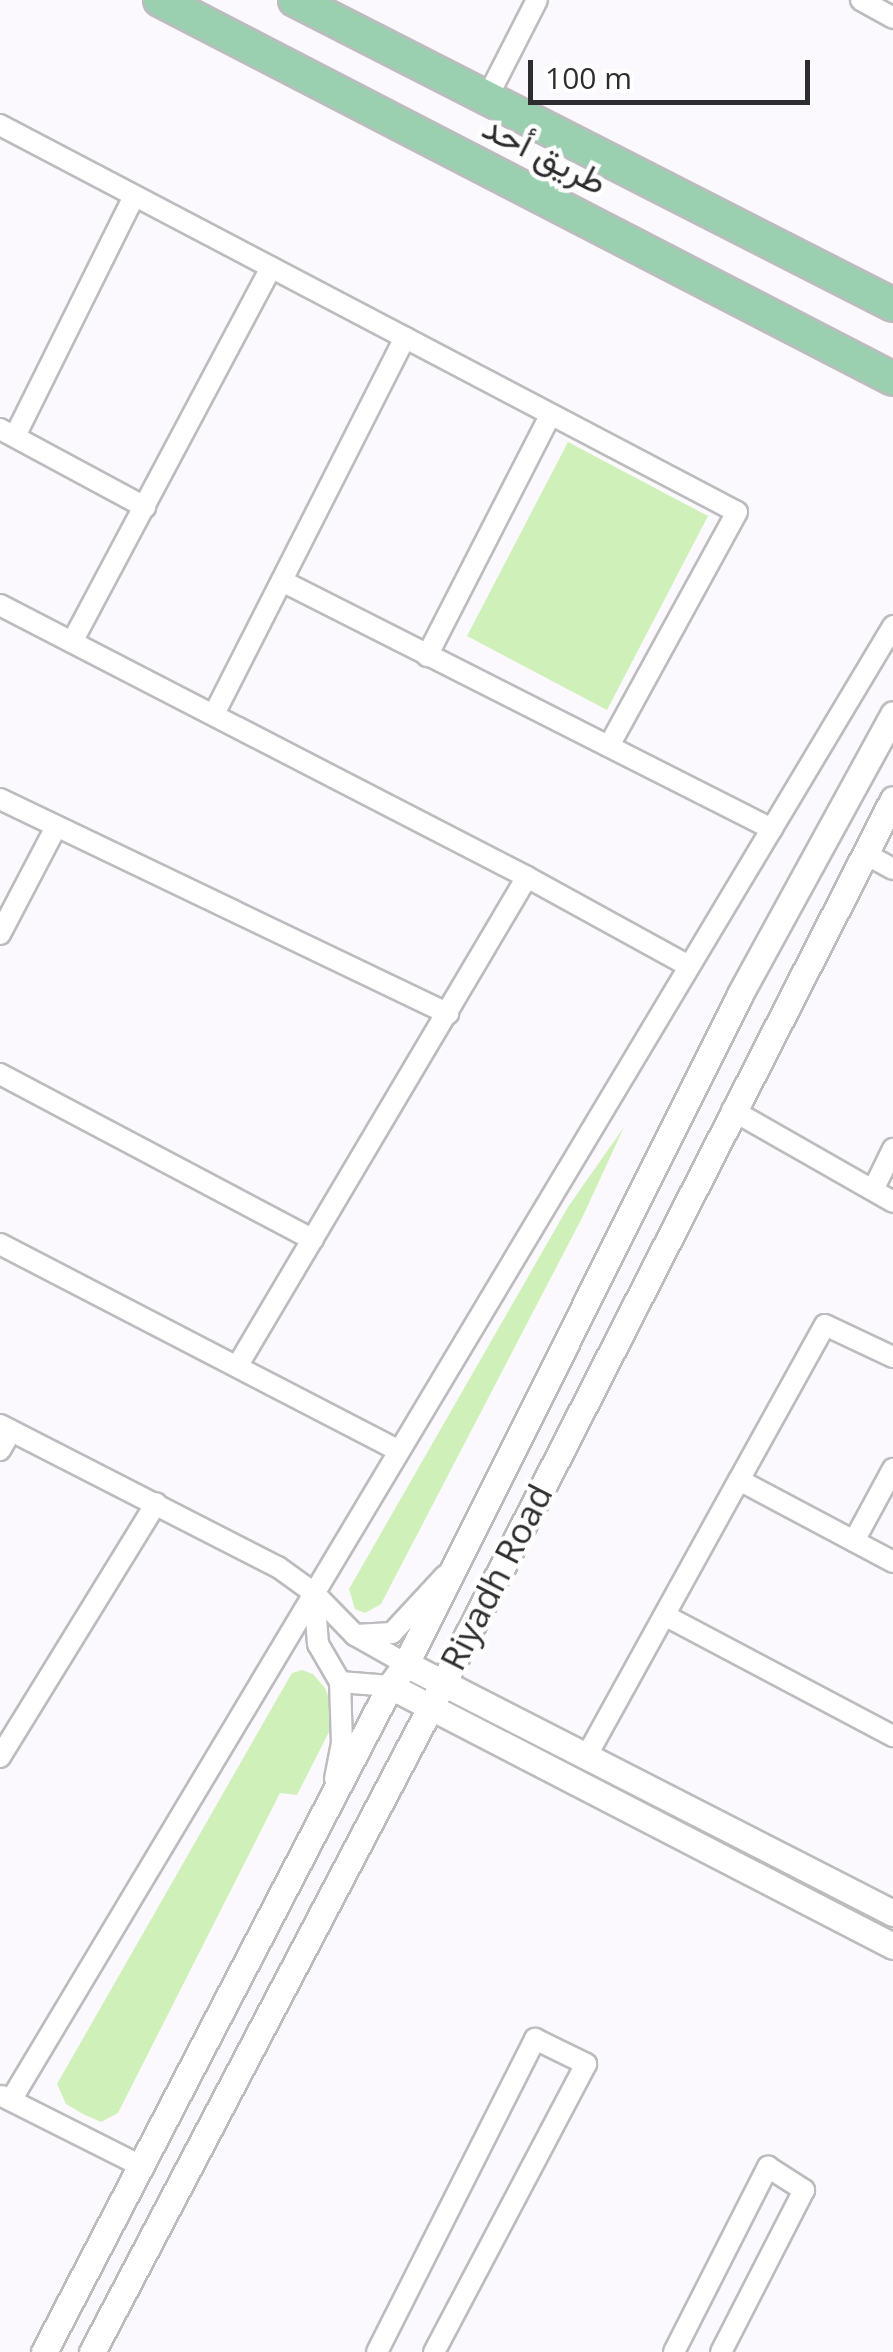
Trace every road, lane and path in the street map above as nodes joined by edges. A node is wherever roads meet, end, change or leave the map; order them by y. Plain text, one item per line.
1 (160, 0) edge
2 (296, 0) edge
3 (537, 0) edge
4 (861, 0) edge
5 (893, 18) edge
6 (487, 98) junction
7 (1, 128) edge
8 (134, 196) junction
9 (271, 268) junction
10 (893, 306) edge
11 (405, 338) junction
12 (893, 379) edge
13 (550, 416) junction
14 (7, 432) edge
15 (145, 507) junction
16 (284, 582) junction
17 (0, 605) edge
18 (893, 626) edge
19 (72, 642) junction
20 (427, 656) junction
21 (214, 714) junction
22 (893, 714) edge
23 (609, 746) junction
24 (893, 798) edge
25 (0, 799) edge
26 (56, 827) junction
27 (772, 829) junction
28 (864, 853) junction
29 (893, 869) edge
30 (528, 877) junction
31 (0, 934) edge
32 (690, 966) junction
33 (448, 1014) junction
34 (0, 1074) edge
35 (732, 1110) junction
36 (893, 1149) edge
37 (873, 1190) junction
38 (893, 1202) edge
39 (313, 1240) junction
40 (0, 1244) edge
41 (893, 1357) edge
42 (238, 1365) junction
43 (6, 1428) edge
44 (0, 1450) edge
45 (399, 1451) junction
46 (893, 1469) edge
47 (739, 1480) junction
48 (156, 1503) junction
49 (854, 1540) junction
50 (893, 1562) edge
51 (453, 1567) junction
52 (321, 1606) junction
53 (666, 1616) junction
54 (356, 1635) junction
55 (406, 1664) junction
56 (340, 1682) junction
57 (442, 1685) junction
58 (390, 1686) junction
59 (428, 1708) junction
60 (893, 1736) edge
61 (586, 1757) junction
62 (0, 1758) edge
63 (331, 1802) junction
64 (893, 1914) edge
65 (893, 1946) edge
66 (5, 2098) edge
67 (141, 2166) junction
68 (44, 2352) edge
69 (92, 2352) edge
70 (377, 2352) edge
71 (434, 2352) edge
72 (674, 2352) edge
73 (721, 2352) edge

1 - 12 main road, طريق أحد
2 - 6 main road, طريق أحد
3 - 6 street
4 - 5 street
6 - 10 main road, طريق أحد
7 - 8 street
8 - 9 street
8 - 14 street
9 - 11 street
9 - 15 street
11 - 13 street
11 - 16 street
13 - 20 street
13 - 23 street
14 - 15 street
15 - 19 street
16 - 20 street
16 - 21 street
17 - 19 street
18 - 27 street
19 - 21 street
20 - 23 street
21 - 30 street
22 - 51 street
23 - 27 street
24 - 28 street, Riyadh Road
25 - 26 street
26 - 31 street
26 - 33 street
27 - 32 street
28 - 29 street
28 - 35 street, Riyadh Road
30 - 32 street
30 - 33 street
32 - 45 street
33 - 39 street
34 - 39 street
35 - 37 street
35 - 57 street, Riyadh Road
36 - 37 street
37 - 38 street
39 - 42 street
40 - 42 street
41 - 47 street
42 - 45 street
43 - 44 street
43 - 48 street
45 - 52 street
46 - 49 street
47 - 49 street
47 - 53 street
48 - 52 street
48 - 62 street
49 - 50 street
51 - 54 street
51 - 55 street
52 - 54 street
52 - 56 street
52 - 66 street
53 - 60 street
53 - 61 street
54 - 55 street
55 - 57 street
55 - 58 street
56 - 58 street
56 - 63 street
57 - 59 street, Riyadh Road
57 - 61 street
58 - 59 street
58 - 63 street
59 - 65 street
59 - 69 street, Riyadh Road
61 - 64 street
63 - 67 street
66 - 67 street
67 - 68 street
70 - 71 street
72 - 73 street

